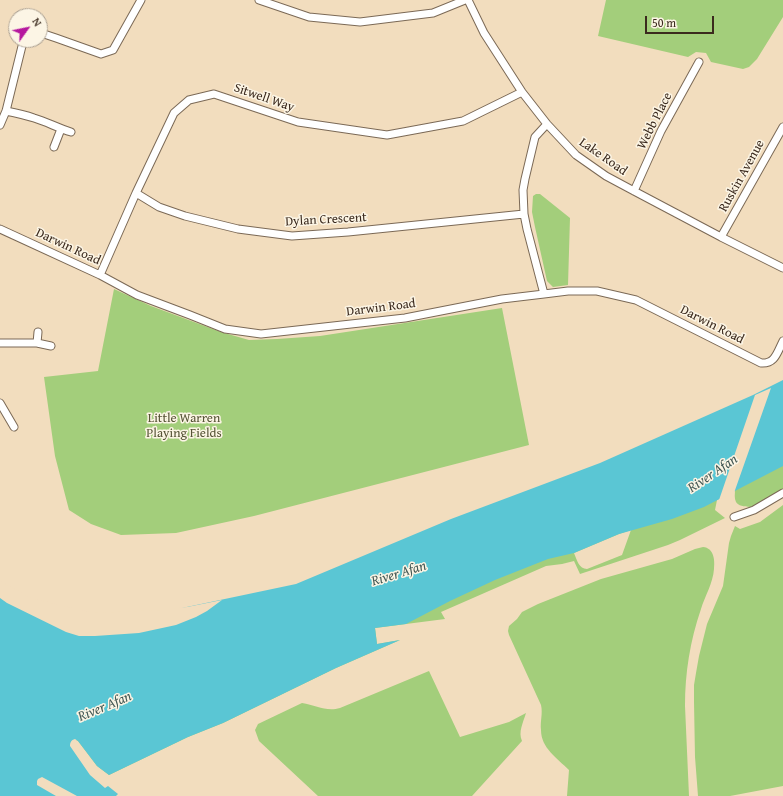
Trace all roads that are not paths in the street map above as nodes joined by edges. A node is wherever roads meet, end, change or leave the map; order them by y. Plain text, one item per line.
1 (141, 0) edge
2 (259, 0) edge
3 (465, 0) edge
4 (468, 0) edge
5 (48, 35) edge
6 (22, 48) edge
7 (699, 62) dead end
8 (522, 92) junction
9 (6, 111) junction
10 (547, 124) junction
11 (0, 125) edge
12 (783, 127) edge
13 (61, 129) junction
14 (70, 132) dead end
15 (54, 147) dead end
16 (634, 191) junction
17 (136, 193) junction
18 (524, 214) junction
19 (0, 229) edge
20 (721, 237) junction
21 (783, 268) edge
22 (100, 275) junction
23 (544, 294) junction
24 (38, 332) dead end
25 (783, 342) edge
26 (0, 343) edge
27 (36, 343) junction
28 (51, 346) dead end
29 (0, 403) edge
30 (14, 427) dead end
31 (783, 493) edge
32 (734, 517) dead end

1 - 5 street
2 - 3 street
4 - 8 street, Lake Road
6 - 9 street
7 - 16 street, Webb Place
8 - 10 street, Lake Road
8 - 17 street, Sitwell Way
9 - 11 street
9 - 13 street
10 - 16 street, Lake Road
10 - 18 street
12 - 20 street, Ruskin Avenue
13 - 14 street
13 - 15 street
16 - 20 street, Lake Road
17 - 18 street, Dylan Crescent
17 - 22 street, Sitwell Way
18 - 23 street
19 - 22 street, Darwin Road
20 - 21 street, Lake Road
22 - 23 street, Darwin Road
23 - 25 street, Darwin Road
24 - 27 street
26 - 27 street
27 - 28 street
29 - 30 street
31 - 32 street

